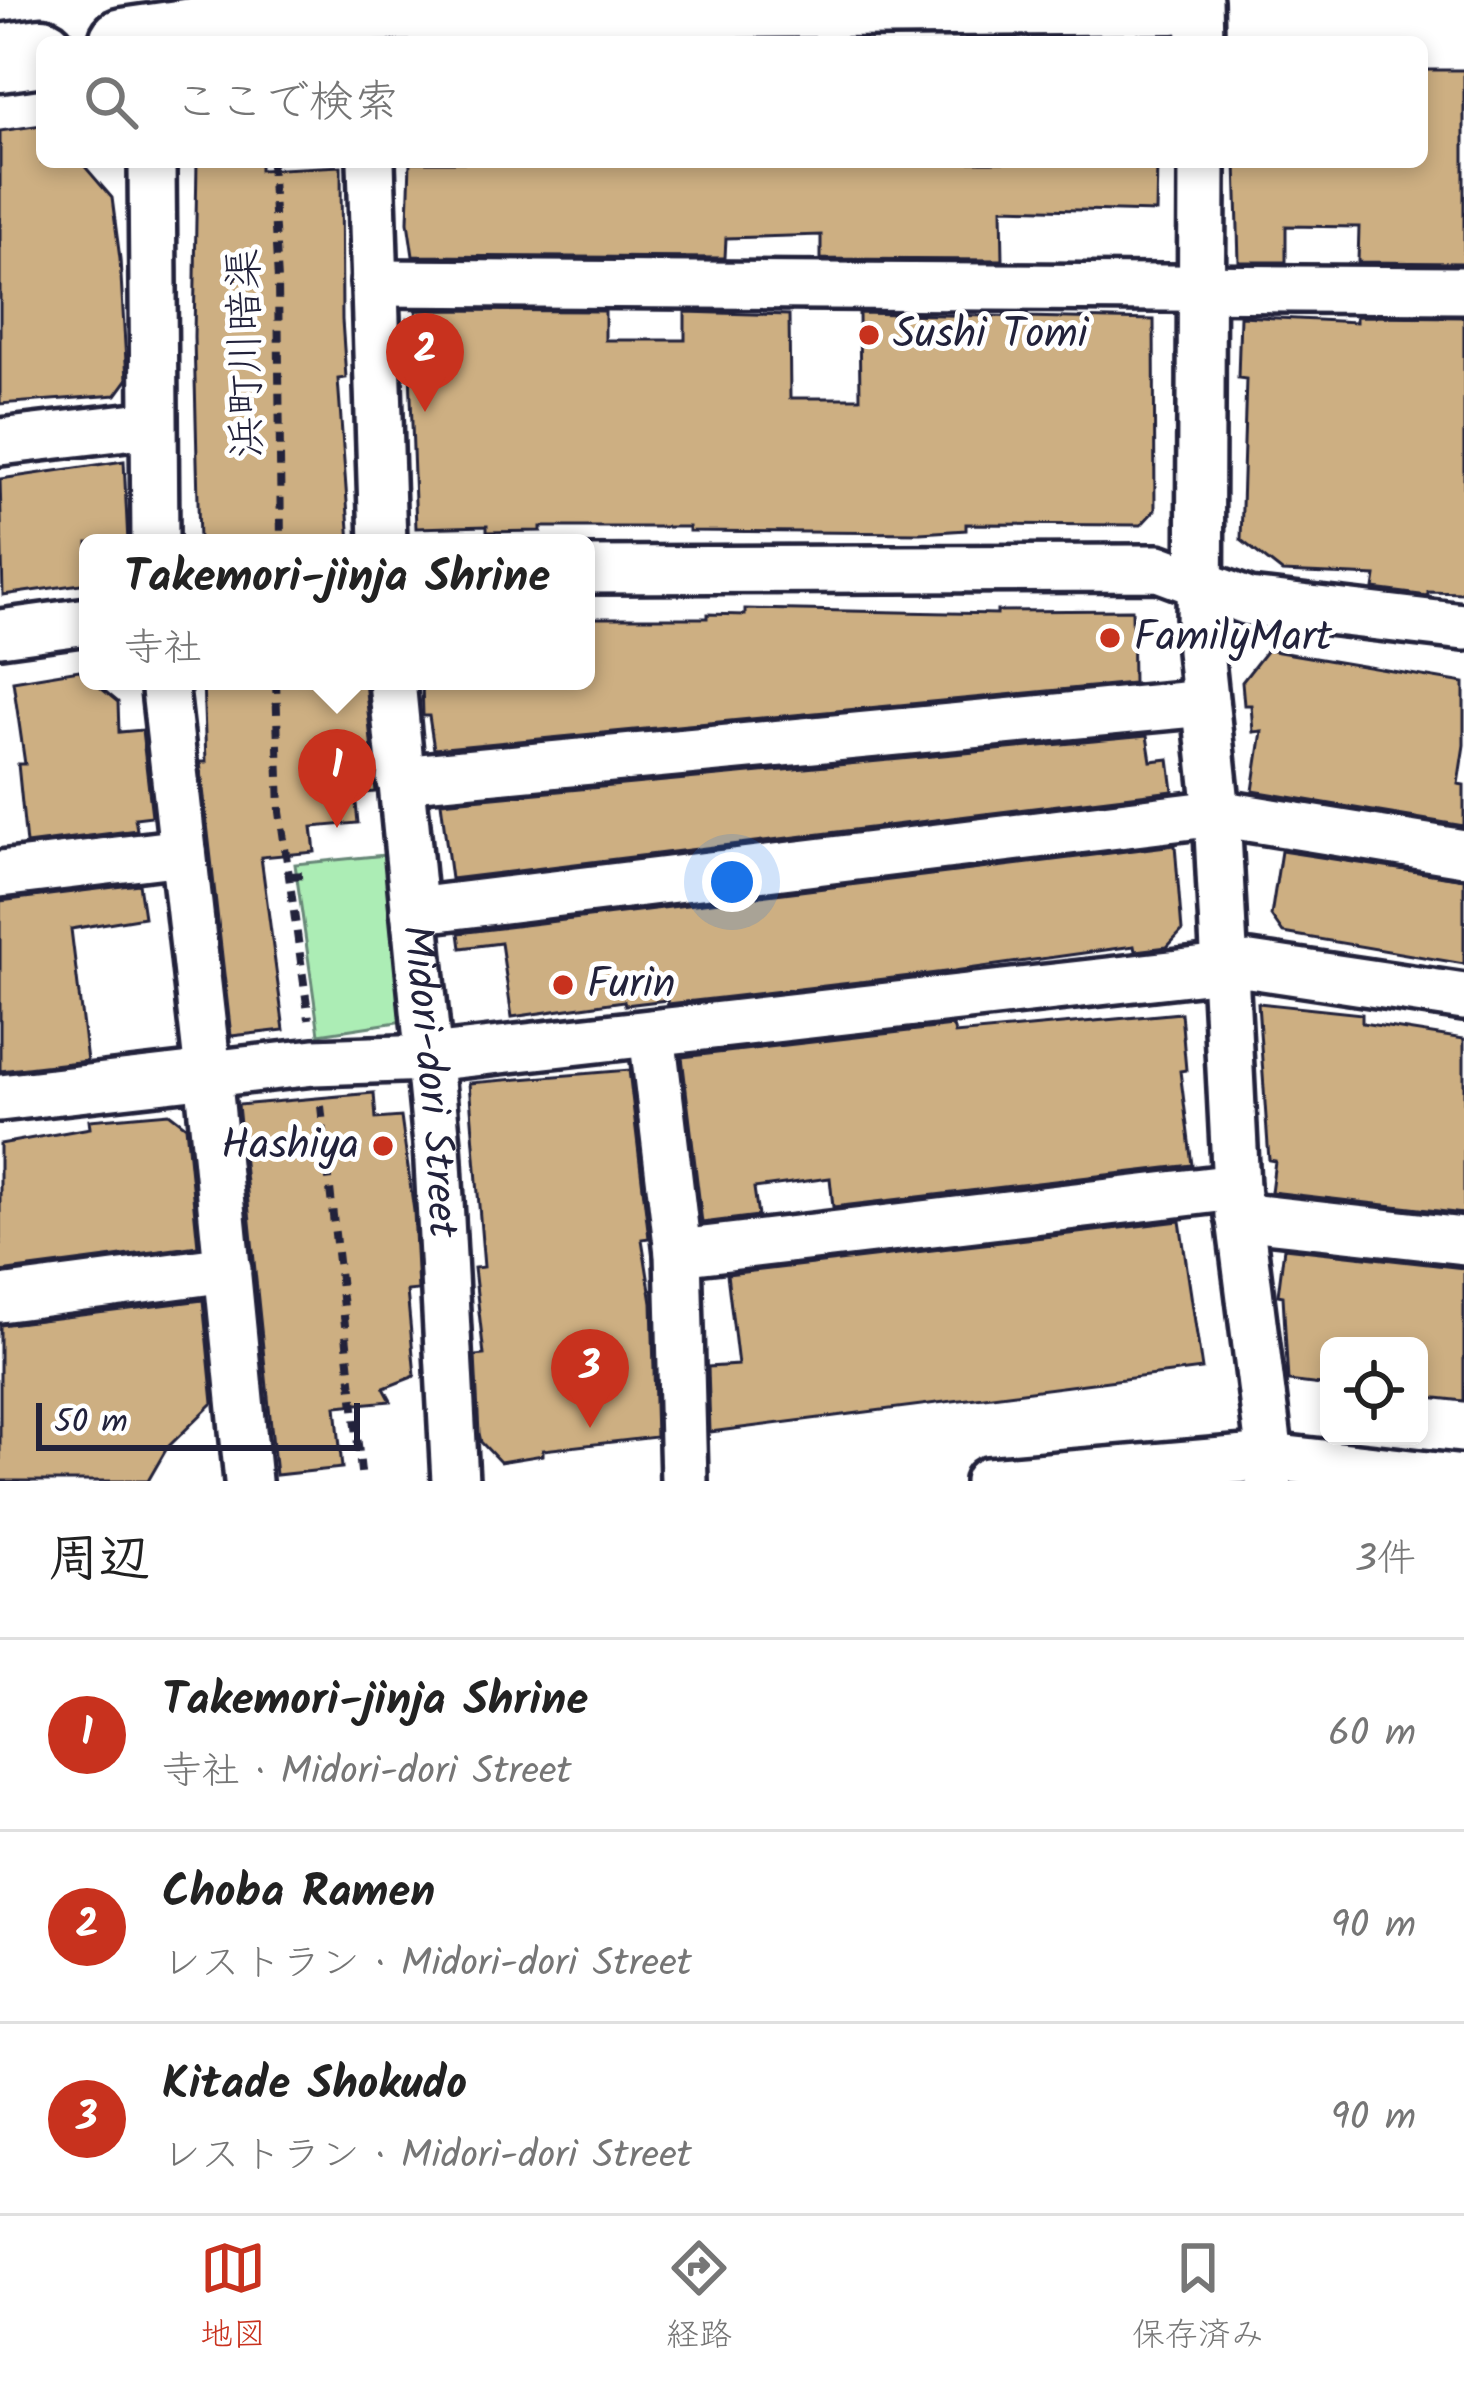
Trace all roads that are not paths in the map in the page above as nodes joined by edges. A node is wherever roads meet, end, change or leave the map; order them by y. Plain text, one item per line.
1 (1172, 0) edge
2 (1199, 0) edge
3 (368, 16) edge
4 (136, 31) edge
5 (1200, 36) edge
6 (36, 53) edge
7 (0, 58) edge
8 (152, 168) edge
9 (371, 168) edge
10 (1202, 168) edge
11 (374, 284) junction
12 (1204, 289) junction
13 (1464, 290) edge
14 (152, 424) junction
15 (0, 442) edge
16 (155, 534) edge
17 (383, 534) edge
18 (595, 570) edge
19 (1197, 583) junction
20 (79, 622) edge
21 (1464, 627) edge
22 (0, 633) edge
23 (165, 690) edge
24 (393, 690) edge
25 (1205, 703) junction
26 (400, 779) junction
27 (1217, 813) junction
28 (183, 852) junction
29 (1464, 854) edge
30 (0, 874) edge
31 (414, 911) junction
32 (1222, 968) junction
33 (1464, 997) edge
34 (652, 1033) junction
35 (430, 1058) junction
36 (208, 1072) junction
37 (0, 1098) edge
38 (1238, 1202) junction
39 (1464, 1240) edge
40 (678, 1252) junction
41 (228, 1269) junction
42 (0, 1298) edge
43 (1270, 1469) edge
44 (1464, 1479) edge
45 (248, 1481) edge
46 (454, 1481) edge
47 (684, 1481) edge
48 (988, 1481) edge

1 - 3 highway
2 - 5 street
3 - 4 highway
6 - 7 highway
8 - 14 street
9 - 11 street
10 - 12 street
11 - 12 street
11 - 17 street
12 - 13 street
12 - 19 street
14 - 15 street
14 - 16 street
18 - 19 street
19 - 21 street
19 - 25 street
20 - 22 street
23 - 28 street
24 - 26 street, Midori-dori Street
25 - 26 street
25 - 27 street
26 - 31 street, Midori-dori Street
27 - 29 street
27 - 31 street
27 - 32 street
28 - 30 street
28 - 36 street
31 - 35 street, Midori-dori Street
32 - 33 street
32 - 34 street
32 - 38 street
34 - 35 street
34 - 40 street
35 - 36 street
35 - 46 street, Midori-dori Street
36 - 37 street
36 - 41 street
38 - 39 street
38 - 40 street
38 - 43 street
40 - 47 street
41 - 42 street
41 - 45 street
43 - 44 street
43 - 48 street

